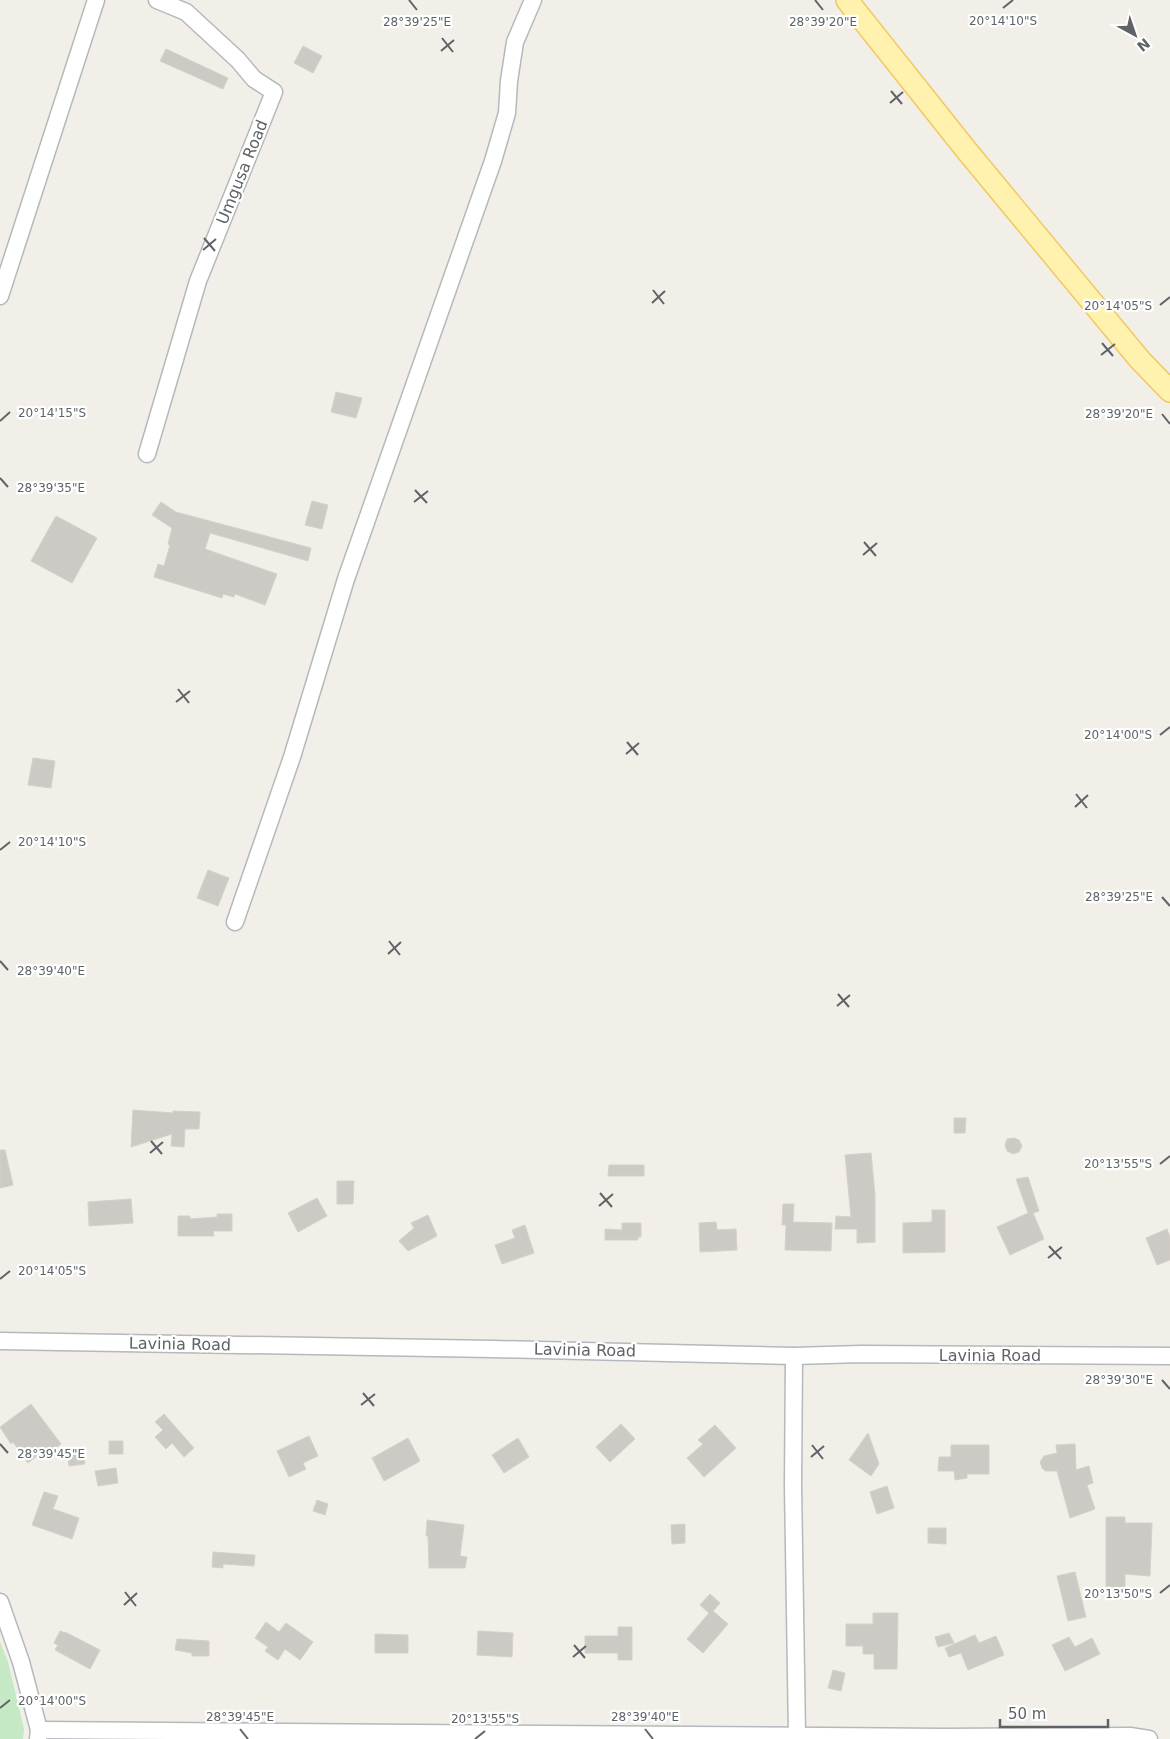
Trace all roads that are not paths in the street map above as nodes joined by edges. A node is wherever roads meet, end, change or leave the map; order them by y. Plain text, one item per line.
1 (96, 0) edge
2 (157, 0) edge
3 (533, 0) edge
4 (847, 0) edge
5 (0, 296) edge
6 (1170, 391) edge
7 (147, 454) dead end
8 (235, 922) dead end
9 (0, 1341) edge
10 (794, 1356) junction
11 (1170, 1356) edge
12 (0, 1602) edge
13 (38, 1734) edge
14 (797, 1736) junction
15 (1149, 1739) edge

1 - 5 street
2 - 7 street, Umgusa Road
3 - 8 street
4 - 6 main road
9 - 10 street, Lavinia Road
10 - 11 street, Lavinia Road
10 - 14 street
12 - 13 street
13 - 14 street
14 - 15 street

